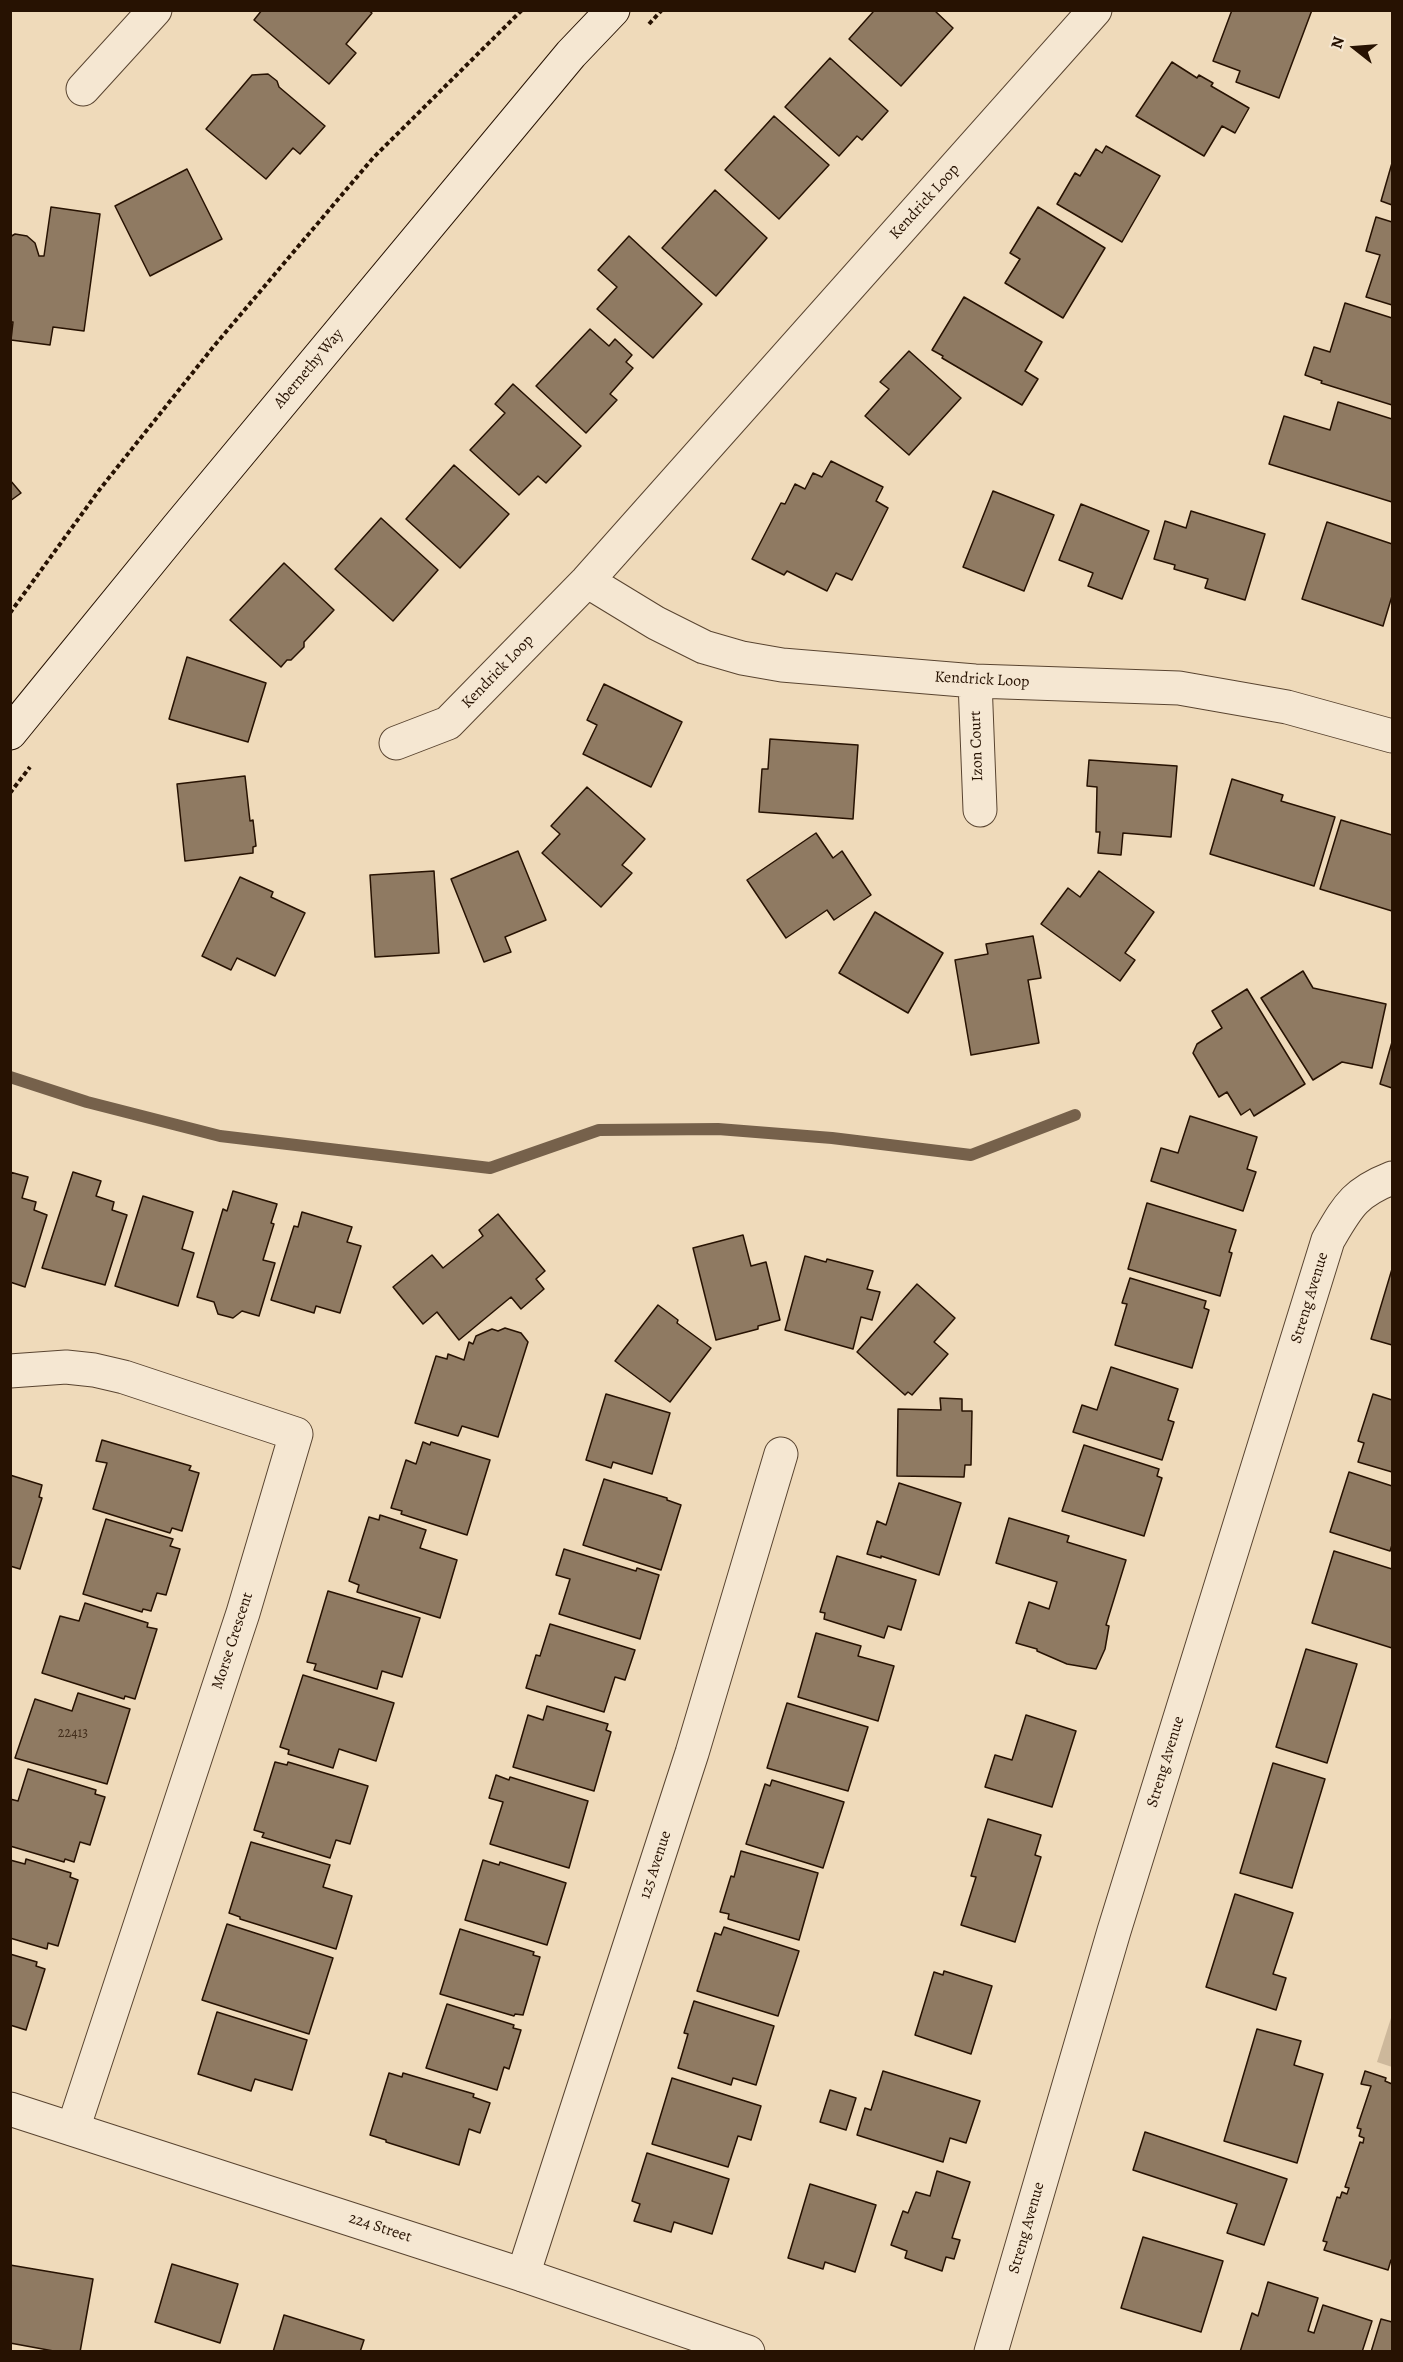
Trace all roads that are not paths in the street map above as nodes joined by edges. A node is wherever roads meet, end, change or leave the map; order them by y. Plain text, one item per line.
1 (155, 10) edge
2 (613, 10) edge
3 (1095, 10) edge
4 (82, 88) dead end
5 (586, 581) junction
6 (975, 681) junction
7 (10, 734) edge
8 (1392, 736) edge
9 (396, 743) dead end
10 (980, 810) dead end
11 (1381, 1182) edge
12 (10, 1371) edge
13 (782, 1454) dead end
14 (10, 2109) edge
15 (73, 2129) junction
16 (523, 2275) junction
17 (748, 2352) edge
18 (991, 2352) edge

1 - 4 street
2 - 7 street, Abernethy Way
3 - 5 street, Kendrick Loop
5 - 6 street, Kendrick Loop
5 - 9 street, Kendrick Loop
6 - 8 street, Kendrick Loop
6 - 10 street, Izon Court
11 - 18 street, Streng Avenue
12 - 15 street, Morse Crescent
13 - 16 street, 125 Avenue
14 - 15 street, 224 Street
15 - 16 street, 224 Street
16 - 17 street, 224 Street

